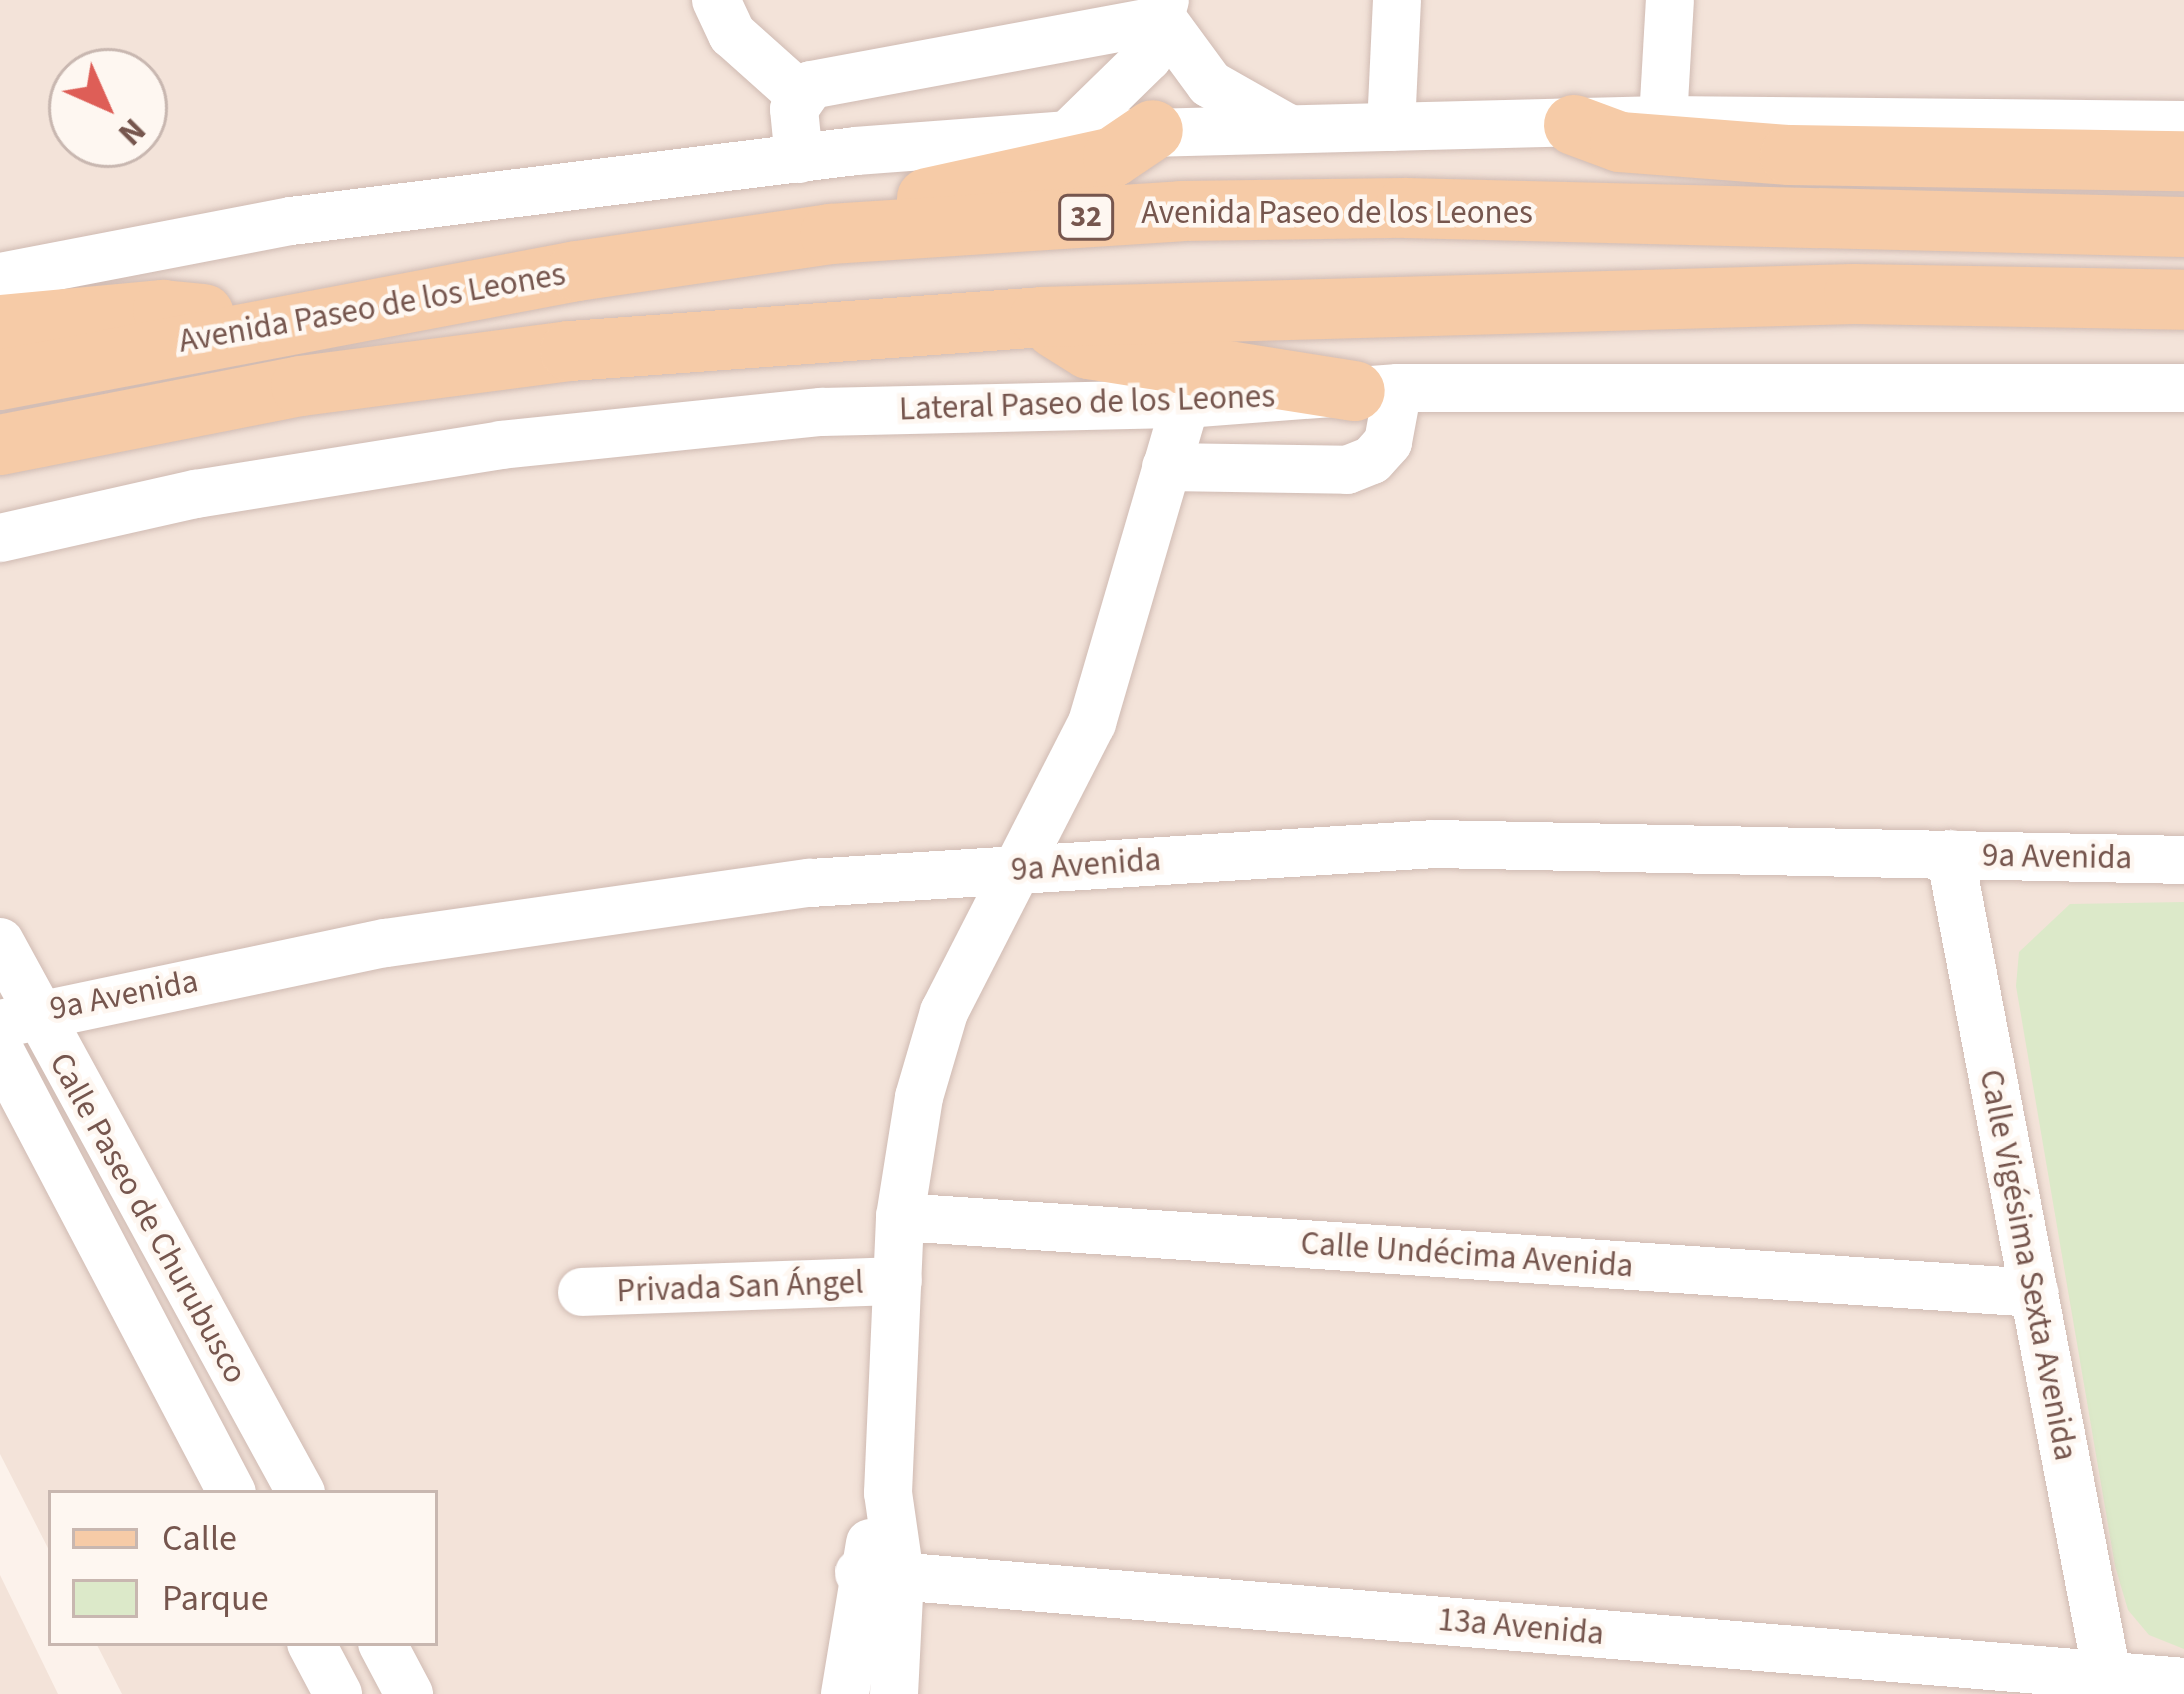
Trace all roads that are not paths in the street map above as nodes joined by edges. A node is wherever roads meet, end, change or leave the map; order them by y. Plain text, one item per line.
1 (716, 0) edge
2 (1397, 0) edge
3 (1670, 0) edge
4 (1164, 10) edge
5 (896, 68) junction
6 (799, 94) junction
7 (1663, 120) junction
8 (1574, 124) junction
9 (2184, 125) edge
10 (1391, 127) junction
11 (1288, 128) junction
12 (1153, 130) junction
13 (1068, 135) junction
14 (905, 147) junction
15 (799, 159) junction
16 (2184, 161) edge
17 (2184, 227) edge
18 (830, 234) junction
19 (0, 277) edge
20 (2184, 300) edge
21 (1040, 317) junction
22 (0, 325) edge
23 (249, 329) junction
24 (0, 380) edge
25 (2184, 388) edge
26 (1376, 389) junction
27 (1185, 404) junction
28 (170, 412) junction
29 (0, 445) edge
30 (1166, 467) junction
31 (0, 472) edge
32 (0, 538) edge
33 (1950, 854) junction
34 (2184, 860) edge
35 (1017, 869) junction
36 (0, 942) edge
37 (16, 1019) edge
38 (0, 1051) edge
39 (900, 1216) junction
40 (898, 1281) junction
41 (582, 1292) dead end
42 (2033, 1293) junction
43 (230, 1490) edge
44 (299, 1490) edge
45 (879, 1575) junction
46 (313, 1646) edge
47 (384, 1646) edge
48 (2107, 1675) junction
49 (2184, 1682) edge
50 (338, 1694) edge
51 (409, 1694) edge
52 (845, 1694) edge
53 (894, 1694) edge

1 - 6 street
2 - 10 street
3 - 7 street
4 - 5 street
4 - 11 street
4 - 13 street
5 - 6 street
5 - 14 street
6 - 15 street
7 - 8 street
7 - 9 street
8 - 10 street
8 - 16 main road
10 - 11 street
11 - 12 street
12 - 13 street
12 - 18 main road
13 - 14 street
14 - 15 street
15 - 19 street
17 - 18 main road, Avenida Paseo de los Leones / 32
18 - 23 main road, Avenida Paseo de los Leones / 32
20 - 21 main road, Avenida Paseo de los Leones
21 - 26 main road
21 - 28 main road, Avenida Paseo de los Leones
22 - 23 main road
23 - 24 main road, Avenida Paseo de los Leones / 32
25 - 26 street, Lateral Paseo de los Leones
26 - 27 street, Lateral Paseo de los Leones
26 - 30 street
27 - 30 street
27 - 32 street, Lateral Paseo de los Leones
28 - 29 main road, Avenida Paseo de los Leones
28 - 31 main road
30 - 35 street
33 - 34 street, 9a Avenida
33 - 35 street, 9a Avenida
33 - 42 street, Calle Vigésima Sexta Avenida
35 - 37 street, 9a Avenida
35 - 39 street
36 - 37 street, Calle Paseo de Churubusco
37 - 44 street, Calle Paseo de Churubusco
38 - 43 street, Calle Paseo de Churubusco
39 - 40 street
39 - 42 street, Calle Undécima Avenida
40 - 41 street, Privada San Ángel
40 - 45 street
42 - 48 street, Calle Vigésima Sexta Avenida
45 - 48 street, 13a Avenida
45 - 52 street
45 - 53 street
46 - 50 street
47 - 51 street
48 - 49 street, 13a Avenida

